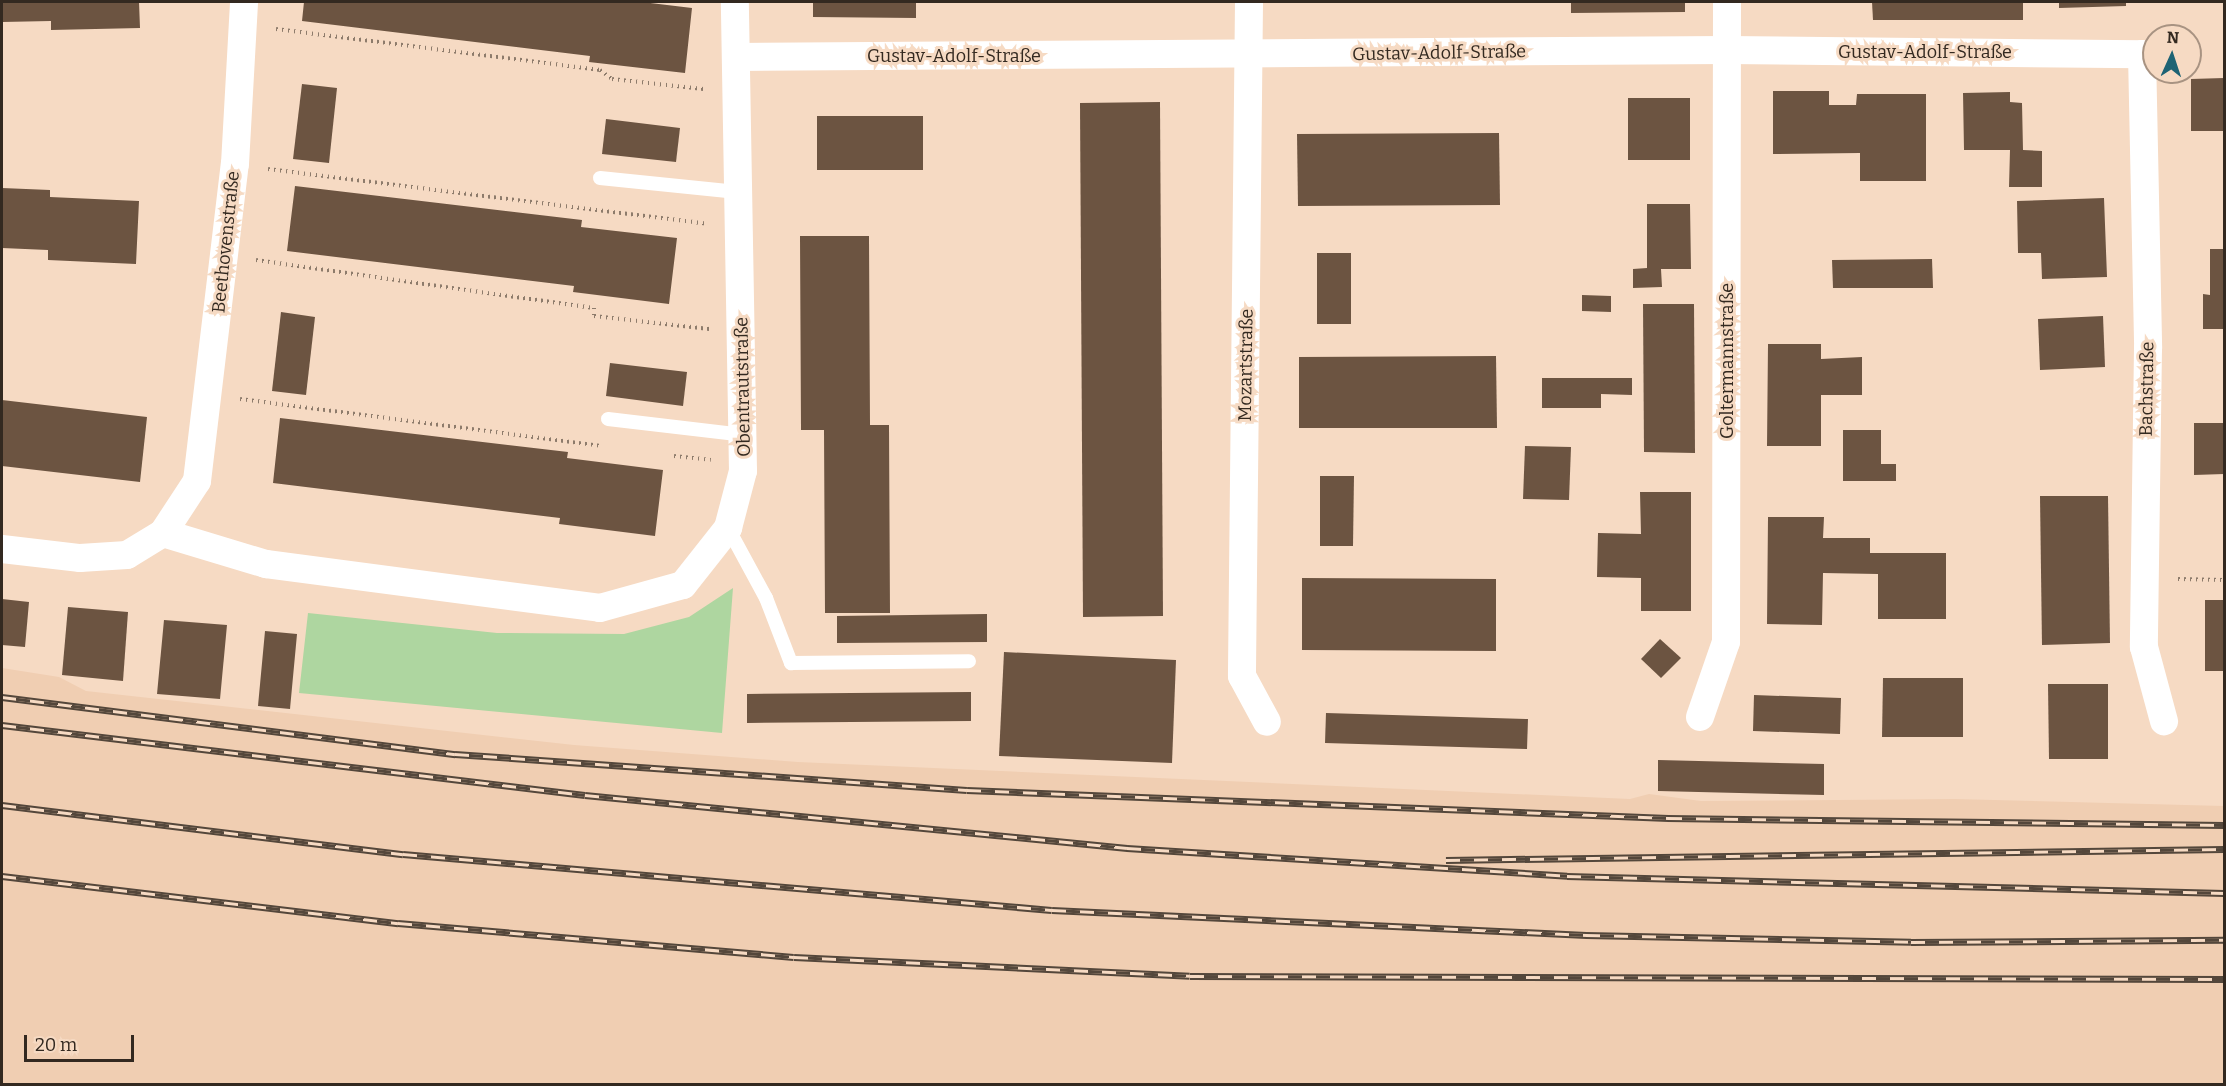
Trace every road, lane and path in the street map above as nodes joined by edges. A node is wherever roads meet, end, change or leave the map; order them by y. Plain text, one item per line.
1 (735, 2) edge
2 (1249, 2) edge
3 (1727, 2) edge
4 (243, 13) edge
5 (1727, 50) junction
6 (2142, 54) edge
7 (1251, 55) junction
8 (737, 57) junction
9 (2143, 84) edge
10 (737, 93) junction
11 (235, 164) junction
12 (600, 178) dead end
13 (737, 192) junction
14 (739, 227) junction
15 (225, 256) junction
16 (743, 333) junction
17 (209, 396) junction
18 (608, 419) dead end
19 (745, 435) junction
20 (613, 448) dead end
21 (660, 454) dead end
22 (743, 465) junction
23 (728, 528) junction
24 (163, 533) junction
25 (2, 549) edge
26 (2145, 579) junction
27 (2224, 580) edge
28 (969, 661) dead end
29 (1700, 717) dead end
30 (2164, 721) dead end
31 (1267, 722) dead end

1 - 8 street, Obentrautstraße
2 - 7 street, Mozartstraße
3 - 5 street, Goltermannstraße
4 - 10 path
4 - 11 street, Beethovenstraße
5 - 6 street, Gustav-Adolf-Straße
5 - 7 street, Gustav-Adolf-Straße
5 - 29 street, Goltermannstraße
7 - 8 street, Gustav-Adolf-Straße
7 - 31 street, Mozartstraße
8 - 10 street, Obentrautstraße
9 - 26 street, Bachstraße
10 - 13 street, Obentrautstraße
11 - 14 path
11 - 15 street, Beethovenstraße
12 - 13 lane
13 - 14 street, Obentrautstraße
14 - 16 street, Obentrautstraße
15 - 16 path
15 - 17 street, Beethovenstraße
16 - 19 street, Obentrautstraße
17 - 20 path
17 - 24 street, Beethovenstraße
18 - 19 lane
19 - 22 street, Obentrautstraße
21 - 22 path
22 - 23 street, Obentrautstraße
23 - 24 street, Obentrautstraße
23 - 28 lane
24 - 25 street
26 - 27 path
26 - 30 street, Bachstraße

